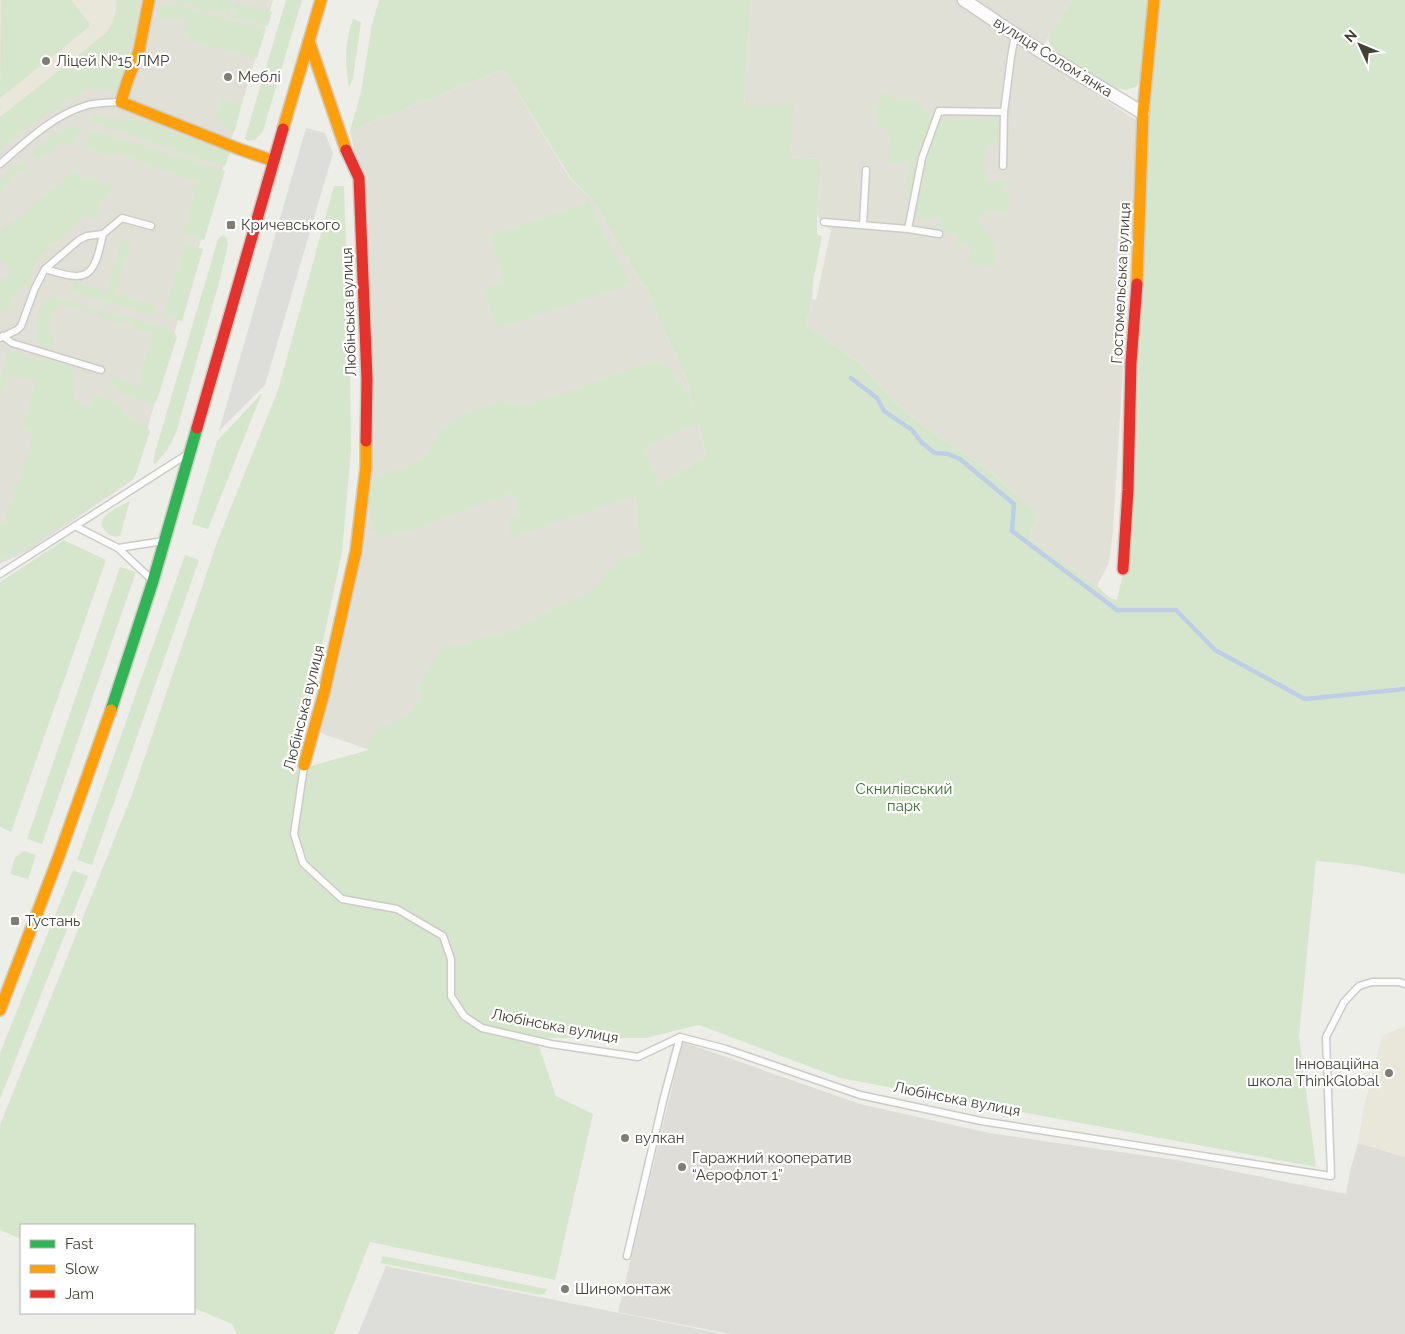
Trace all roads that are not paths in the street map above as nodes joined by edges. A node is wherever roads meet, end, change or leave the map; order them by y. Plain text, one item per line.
1 (149, 0) edge
2 (321, 0) edge
3 (964, 0) edge
4 (1154, 0) edge
5 (1015, 35) junction
6 (309, 41) junction
7 (121, 102) junction
8 (1004, 112) junction
9 (1143, 113) junction
10 (274, 161) junction
11 (0, 164) edge
12 (1003, 166) dead end
13 (866, 170) dead end
14 (824, 222) dead end
15 (863, 225) junction
16 (151, 226) dead end
17 (908, 229) junction
18 (103, 234) junction
19 (939, 234) dead end
20 (45, 269) junction
21 (1, 337) edge
22 (101, 370) dead end
23 (191, 452) junction
24 (75, 526) junction
25 (164, 540) junction
26 (118, 548) junction
27 (1122, 569) dead end
28 (0, 574) edge
29 (153, 581) junction
30 (304, 764) joint
31 (1405, 984) edge
32 (0, 1010) edge
33 (680, 1037) junction
34 (626, 1256) dead end

1 - 7 street
2 - 6 street
3 - 5 street, вулиця Соломʼянка
4 - 9 street, Гостомельська вулиця
5 - 8 lane
5 - 9 street, вулиця Соломʼянка
6 - 10 street
6 - 30 street, Любінська вулиця
7 - 10 street
7 - 11 lane
8 - 12 lane
8 - 17 lane
9 - 27 street, Гостомельська вулиця
10 - 23 street
13 - 15 lane
14 - 15 lane
15 - 17 lane
16 - 18 lane
17 - 19 lane
18 - 20 lane
18 - 20 lane
20 - 21 lane
21 - 22 lane
23 - 24 lane
23 - 25 street
24 - 26 lane
24 - 28 lane
25 - 26 lane
25 - 29 street
26 - 29 lane
29 - 32 street
30 - 33 lane, Любінська вулиця
31 - 33 lane, Любінська вулиця
33 - 34 lane

